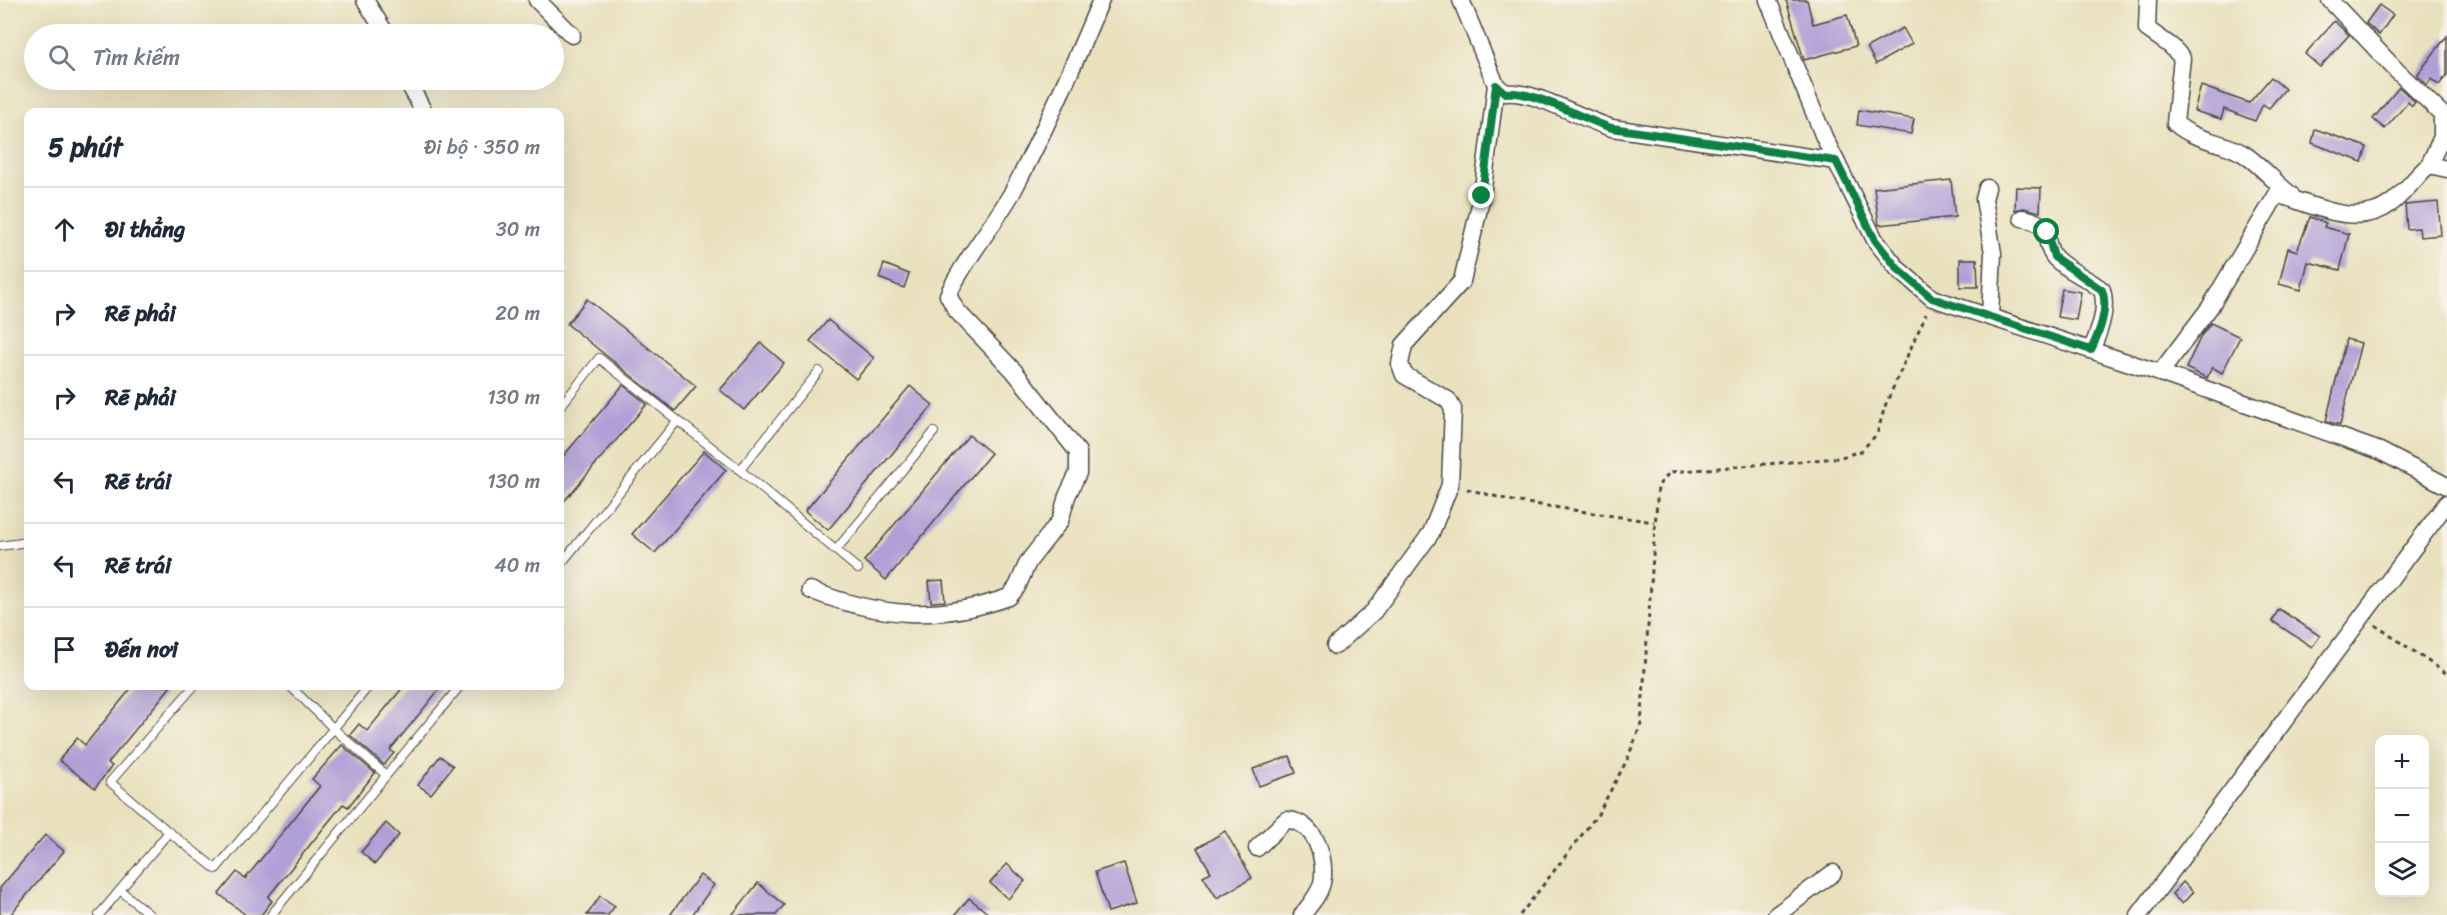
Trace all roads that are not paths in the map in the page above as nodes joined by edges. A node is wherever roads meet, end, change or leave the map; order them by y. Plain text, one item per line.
1 (365, 0) edge
2 (537, 0) edge
3 (1101, 0) edge
4 (1461, 0) edge
5 (1768, 0) edge
6 (2148, 0) edge
7 (2330, 0) edge
8 (380, 24) edge
9 (561, 24) edge
10 (564, 27) edge
11 (572, 35) dead end
12 (1496, 85) junction
13 (412, 90) edge
14 (422, 108) edge
15 (1836, 161) junction
16 (2429, 165) junction
17 (2447, 169) edge
18 (1987, 188) dead end
19 (2300, 202) junction
20 (2022, 218) dead end
21 (1990, 317) junction
22 (2091, 350) junction
23 (819, 371) dead end
24 (2160, 373) junction
25 (564, 401) edge
26 (677, 421) junction
27 (934, 432) dead end
28 (740, 470) junction
29 (2447, 486) edge
30 (2447, 503) edge
31 (24, 543) edge
32 (0, 546) edge
33 (836, 550) junction
34 (564, 560) edge
35 (858, 569) dead end
36 (810, 590) dead end
37 (1335, 646) dead end
38 (190, 690) edge
39 (294, 690) edge
40 (366, 690) edge
41 (457, 690) edge
42 (334, 729) junction
43 (386, 775) junction
44 (169, 832) junction
45 (1257, 848) dead end
46 (1833, 873) dead end
47 (120, 890) junction
48 (99, 915) edge
49 (150, 915) edge
50 (271, 915) edge
51 (1302, 915) edge
52 (1776, 915) edge
53 (2139, 915) edge

1 - 8 street
2 - 9 street
3 - 36 street
4 - 12 street
5 - 15 street
6 - 19 street
7 - 16 street
10 - 11 street
12 - 15 street
12 - 37 street
13 - 14 street
15 - 21 street
16 - 17 street
16 - 19 street
18 - 21 street
19 - 24 street
20 - 22 street
21 - 22 street
22 - 24 street
23 - 28 lane
24 - 29 street
25 - 26 lane
26 - 28 lane
26 - 34 lane
27 - 33 lane
28 - 33 lane
30 - 53 street
31 - 32 lane
33 - 35 lane
38 - 44 lane
39 - 42 lane
40 - 42 lane
41 - 43 lane
42 - 43 lane
42 - 44 lane
43 - 50 lane
44 - 47 lane
45 - 51 street
46 - 52 street
47 - 48 lane
47 - 49 lane

